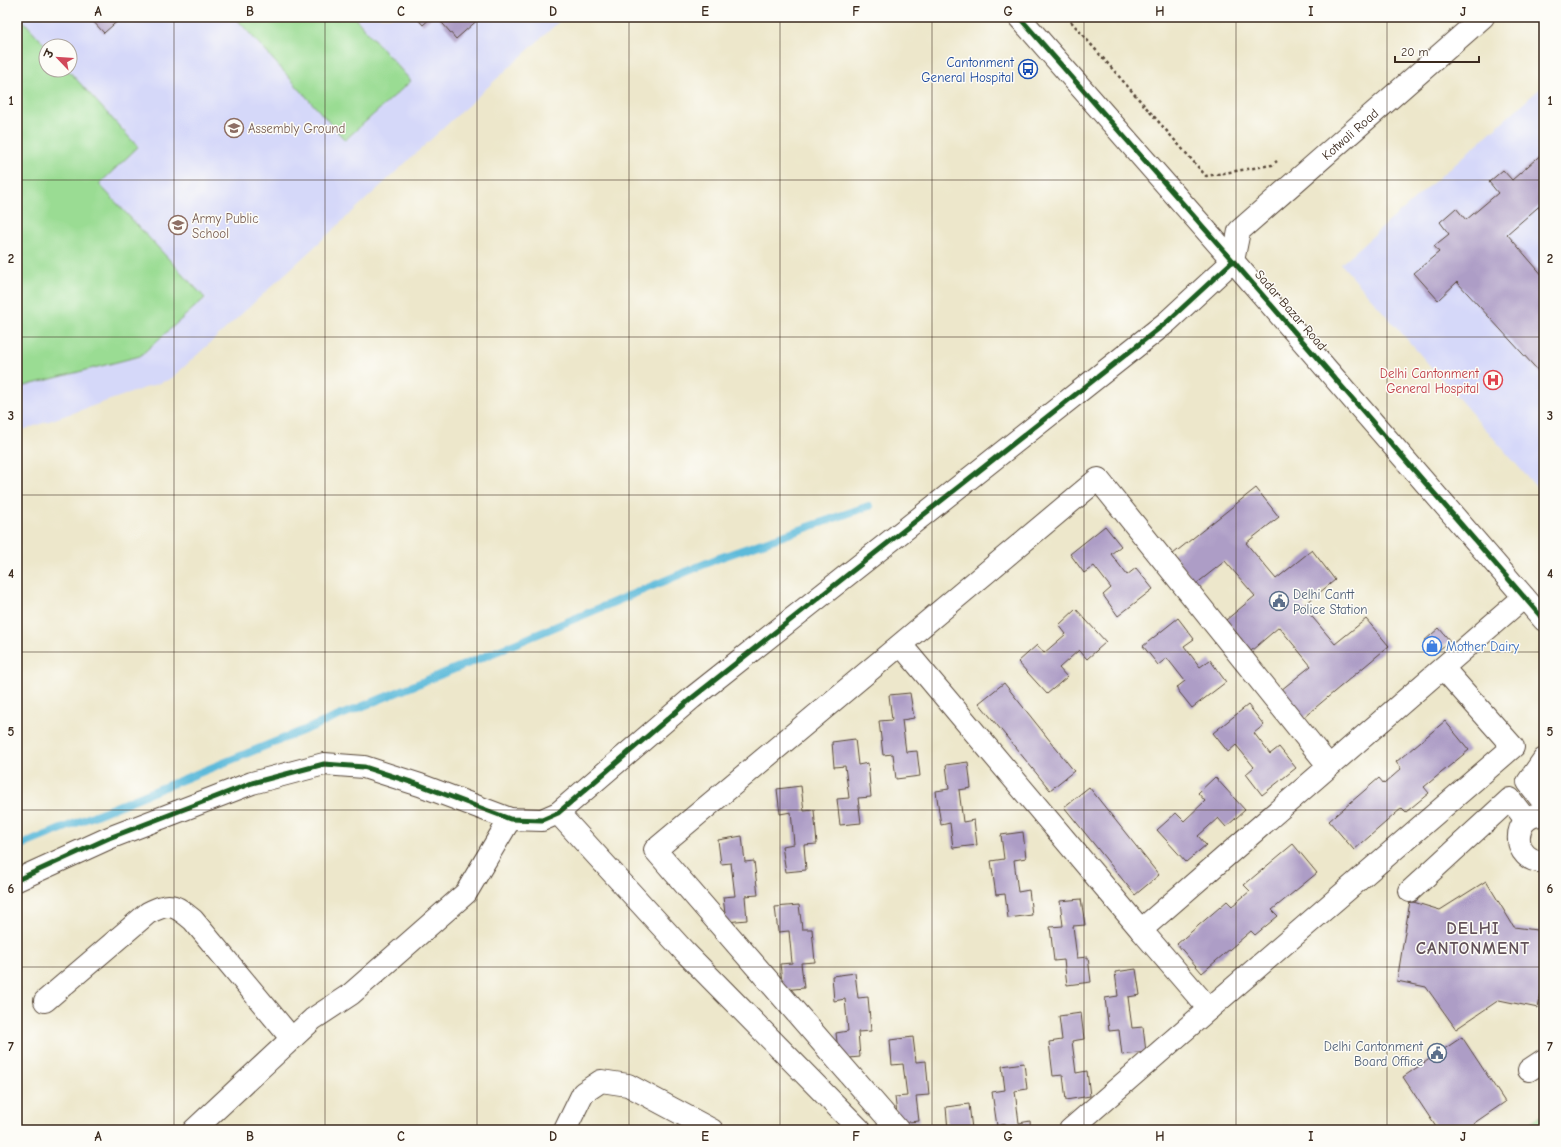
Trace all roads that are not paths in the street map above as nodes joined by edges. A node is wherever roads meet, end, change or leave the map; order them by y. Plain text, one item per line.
1 (1018, 17) edge
2 (1483, 17) edge
3 (1234, 260) junction
4 (1524, 596) junction
5 (1544, 620) edge
6 (902, 645) junction
7 (1443, 668) junction
8 (1544, 759) edge
9 (1328, 765) junction
10 (1528, 782) junction
11 (1510, 799) junction
12 (1544, 803) edge
13 (558, 813) junction
14 (1535, 817) edge
15 (510, 819) junction
16 (1544, 861) edge
17 (17, 880) edge
18 (1410, 891) dead end
19 (1140, 930) junction
20 (45, 1001) dead end
21 (1209, 1009) junction
22 (292, 1039) junction
23 (194, 1130) edge
24 (565, 1130) edge
25 (712, 1130) edge
26 (860, 1130) edge
27 (898, 1130) edge
28 (1070, 1130) edge

1 - 3 street, Sadar Bazar Road
2 - 3 street, Kotwali Road
3 - 4 street, Sadar Bazar Road
3 - 13 street
4 - 5 street, Sadar Bazar Road
4 - 7 street
6 - 9 street
6 - 19 street
6 - 27 street
7 - 9 street
7 - 21 street
8 - 10 street
9 - 19 street
10 - 11 street
10 - 12 street
11 - 14 street
11 - 18 street
13 - 15 street
13 - 26 street
14 - 16 street
15 - 17 street
15 - 22 street
19 - 21 street
20 - 22 street
21 - 28 street
22 - 23 street
24 - 25 street

